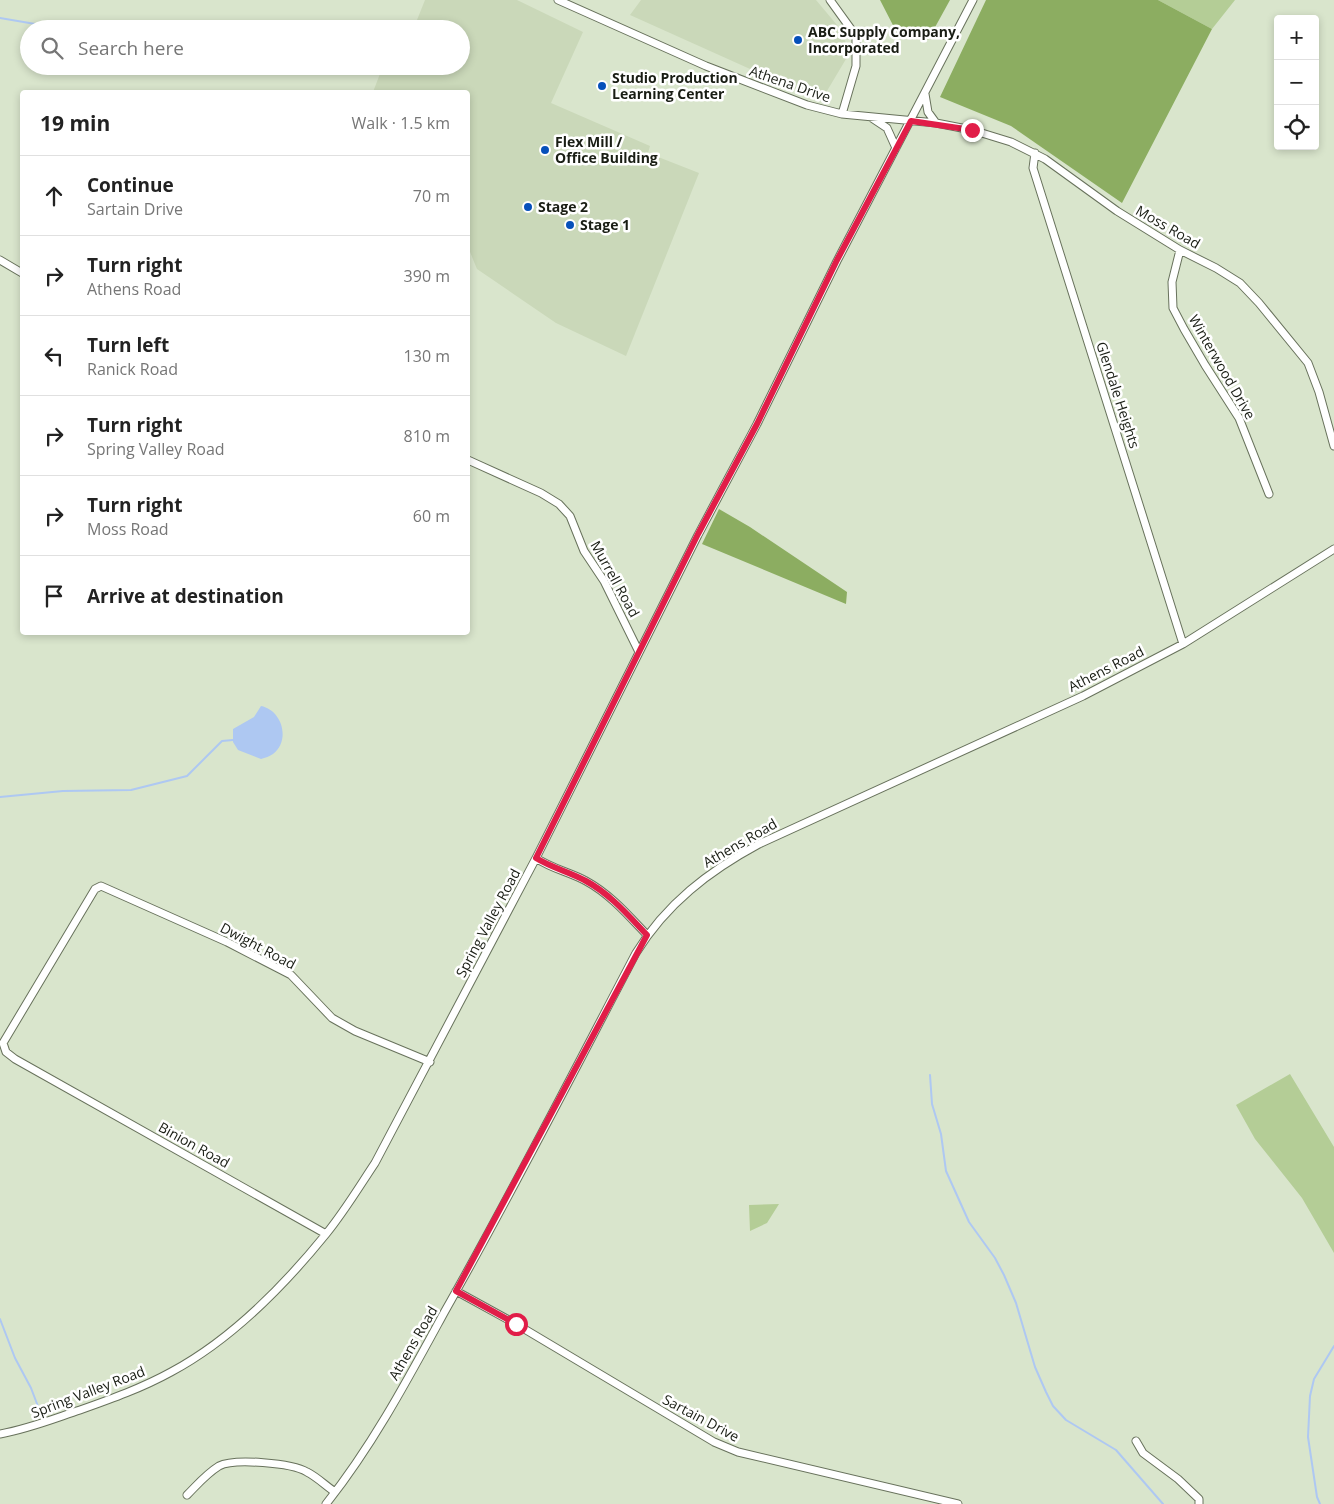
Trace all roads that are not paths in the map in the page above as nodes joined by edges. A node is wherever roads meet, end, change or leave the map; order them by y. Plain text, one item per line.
1 (558, 0) edge
2 (830, 0) edge
3 (973, 0) edge
4 (925, 92) junction
5 (842, 114) junction
6 (870, 116) junction
7 (911, 121) junction
8 (936, 124) junction
9 (896, 148) junction
10 (1035, 153) junction
11 (1180, 250) junction
12 (0, 260) edge
13 (20, 272) edge
14 (1334, 446) edge
15 (470, 461) edge
16 (1269, 494) dead end
17 (1334, 549) edge
18 (1183, 644) junction
19 (639, 652) junction
20 (536, 858) junction
21 (77, 919) joint
22 (647, 935) junction
23 (430, 1062) junction
24 (326, 1234) junction
25 (456, 1291) junction
26 (0, 1434) edge
27 (1136, 1441) dead end
28 (335, 1492) junction
29 (187, 1495) dead end
30 (326, 1504) edge
31 (958, 1504) edge
32 (1199, 1504) edge

1 - 5 street, Athena Drive
2 - 5 street
3 - 4 street, Spring Valley Road
4 - 7 street, Spring Valley Road
4 - 8 street
5 - 6 street, Athena Drive
6 - 7 street, Athena Drive
6 - 9 street
7 - 8 street, Moss Road
7 - 9 street, Spring Valley Road
8 - 10 street, Moss Road
9 - 19 street, Spring Valley Road
10 - 11 street, Moss Road
10 - 18 street, Glendale Heights
11 - 14 street, Moss Road
11 - 16 street, Winterwood Drive
12 - 13 street
15 - 19 street, Murrell Road
17 - 18 street, Athens Road
18 - 22 street, Athens Road
19 - 20 street, Spring Valley Road
20 - 22 street
20 - 23 street, Spring Valley Road
21 - 23 street, Dwight Road
21 - 24 street, Binion Road
22 - 25 street, Athens Road
23 - 24 street, Spring Valley Road
24 - 26 street, Spring Valley Road
25 - 28 street, Athens Road
25 - 31 street, Sartain Drive
27 - 32 street
28 - 29 street
28 - 30 street, Athens Road

